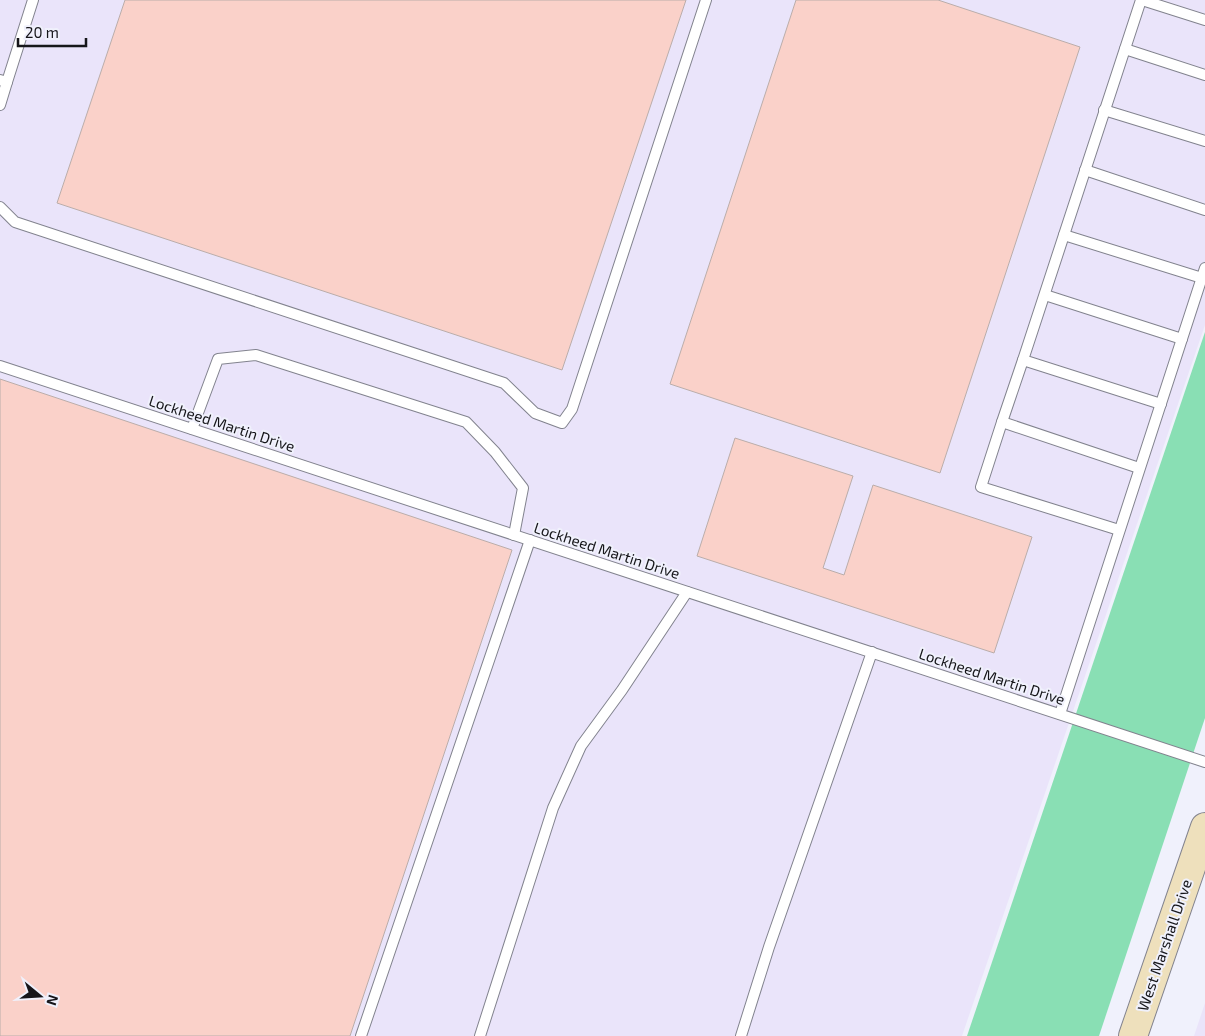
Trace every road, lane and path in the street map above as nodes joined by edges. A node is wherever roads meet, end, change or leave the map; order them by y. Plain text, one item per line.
1 (33, 0) edge
2 (706, 0) edge
3 (1142, 0) edge
4 (1205, 20) edge
5 (1125, 49) junction
6 (1205, 75) edge
7 (3, 81) edge
8 (0, 105) edge
9 (1104, 110) junction
10 (1205, 141) edge
11 (1085, 170) junction
12 (0, 207) edge
13 (1205, 210) edge
14 (1064, 235) junction
15 (1204, 273) edge
16 (1044, 295) junction
17 (1182, 339) junction
18 (1023, 360) junction
19 (0, 366) edge
20 (1161, 404) junction
21 (1002, 422) junction
22 (192, 429) junction
23 (1139, 468) junction
24 (1119, 530) junction
25 (514, 535) junction
26 (530, 540) junction
27 (687, 592) junction
28 (872, 652) junction
29 (1060, 714) junction
30 (1205, 762) edge
31 (1205, 827) edge
32 (361, 1036) edge
33 (480, 1036) edge
34 (741, 1036) edge
35 (1132, 1036) edge

1 - 7 lane
2 - 12 lane
3 - 4 lane
3 - 5 lane
5 - 6 lane
5 - 9 lane
7 - 8 lane
9 - 10 lane
9 - 11 lane
11 - 13 lane
11 - 14 lane
14 - 15 lane
14 - 16 lane
15 - 17 lane
16 - 17 lane
16 - 18 lane
17 - 20 lane
18 - 20 lane
18 - 21 lane
19 - 22 lane, Lockheed Martin Drive
20 - 23 lane
21 - 23 lane
21 - 24 lane
22 - 25 lane, Lockheed Martin Drive
22 - 25 lane
23 - 24 lane
24 - 29 lane
25 - 26 lane, Lockheed Martin Drive
26 - 27 lane, Lockheed Martin Drive
26 - 32 lane
27 - 28 lane, Lockheed Martin Drive
27 - 33 lane
28 - 29 lane, Lockheed Martin Drive
28 - 34 lane
29 - 30 lane, Lockheed Martin Drive
31 - 35 main road, West Marshall Drive

